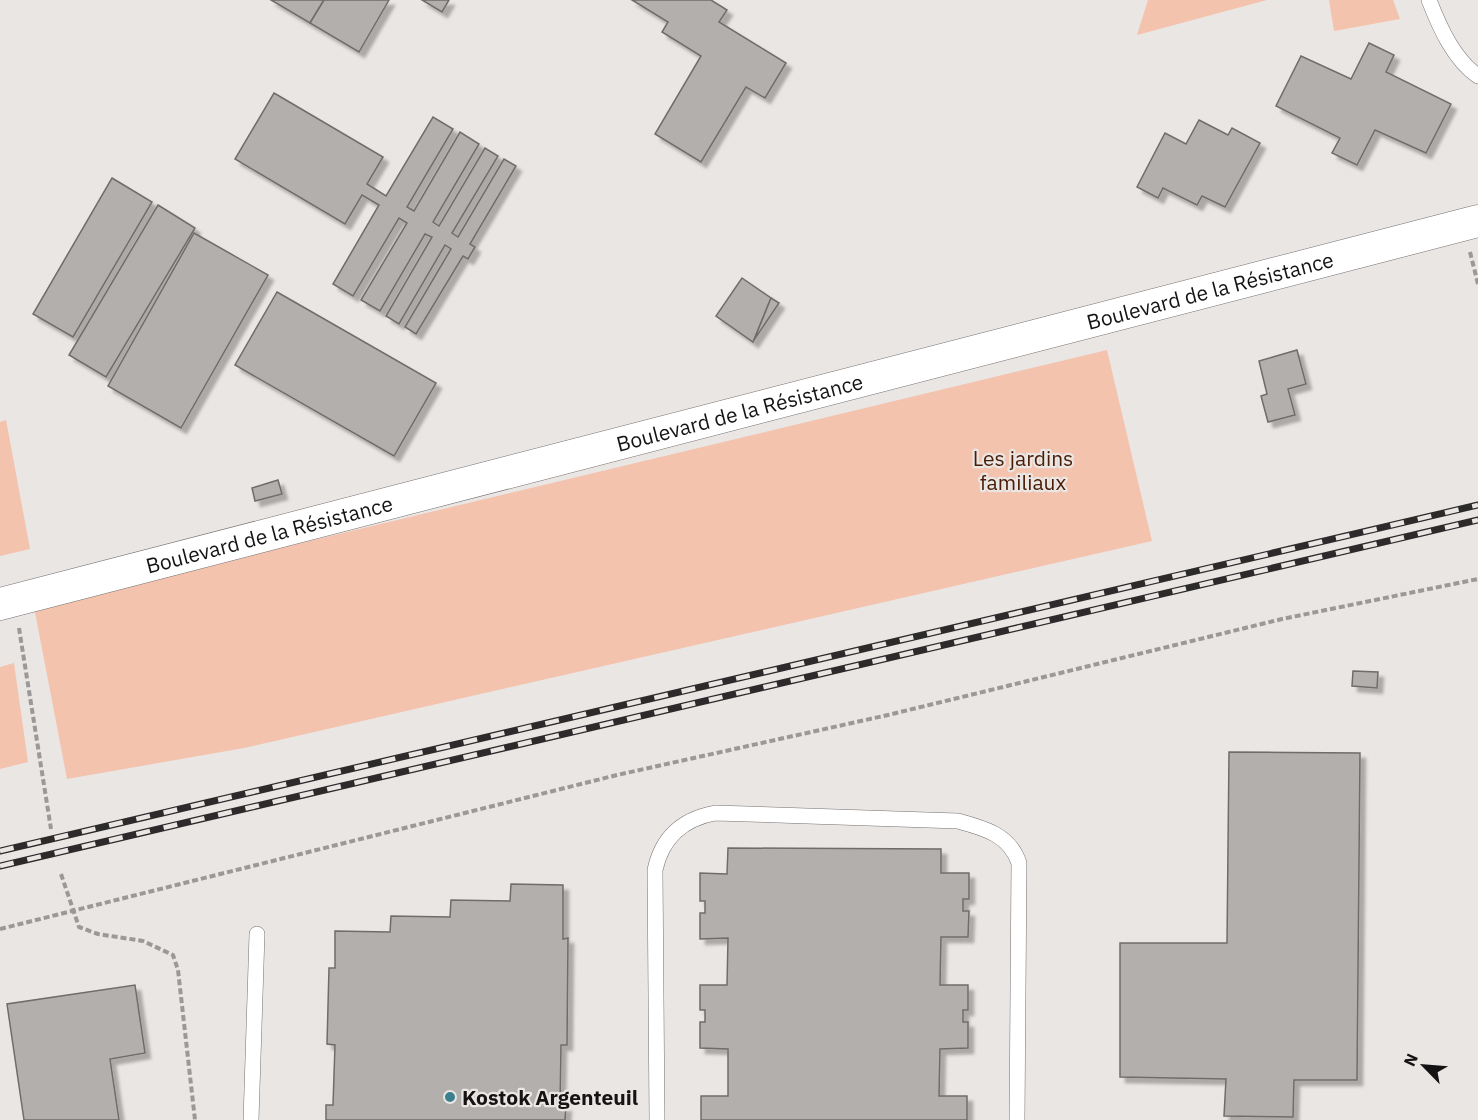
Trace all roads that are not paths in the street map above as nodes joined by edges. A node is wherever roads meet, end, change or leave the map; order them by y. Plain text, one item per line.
1 (1429, 0) edge
2 (1478, 76) edge
3 (1478, 221) edge
4 (7, 602) edge
5 (257, 934) dead end
6 (251, 1120) edge
7 (657, 1120) edge
8 (1017, 1120) edge

1 - 2 lane
3 - 4 street, Boulevard de la Résistance
5 - 6 lane
7 - 8 lane

